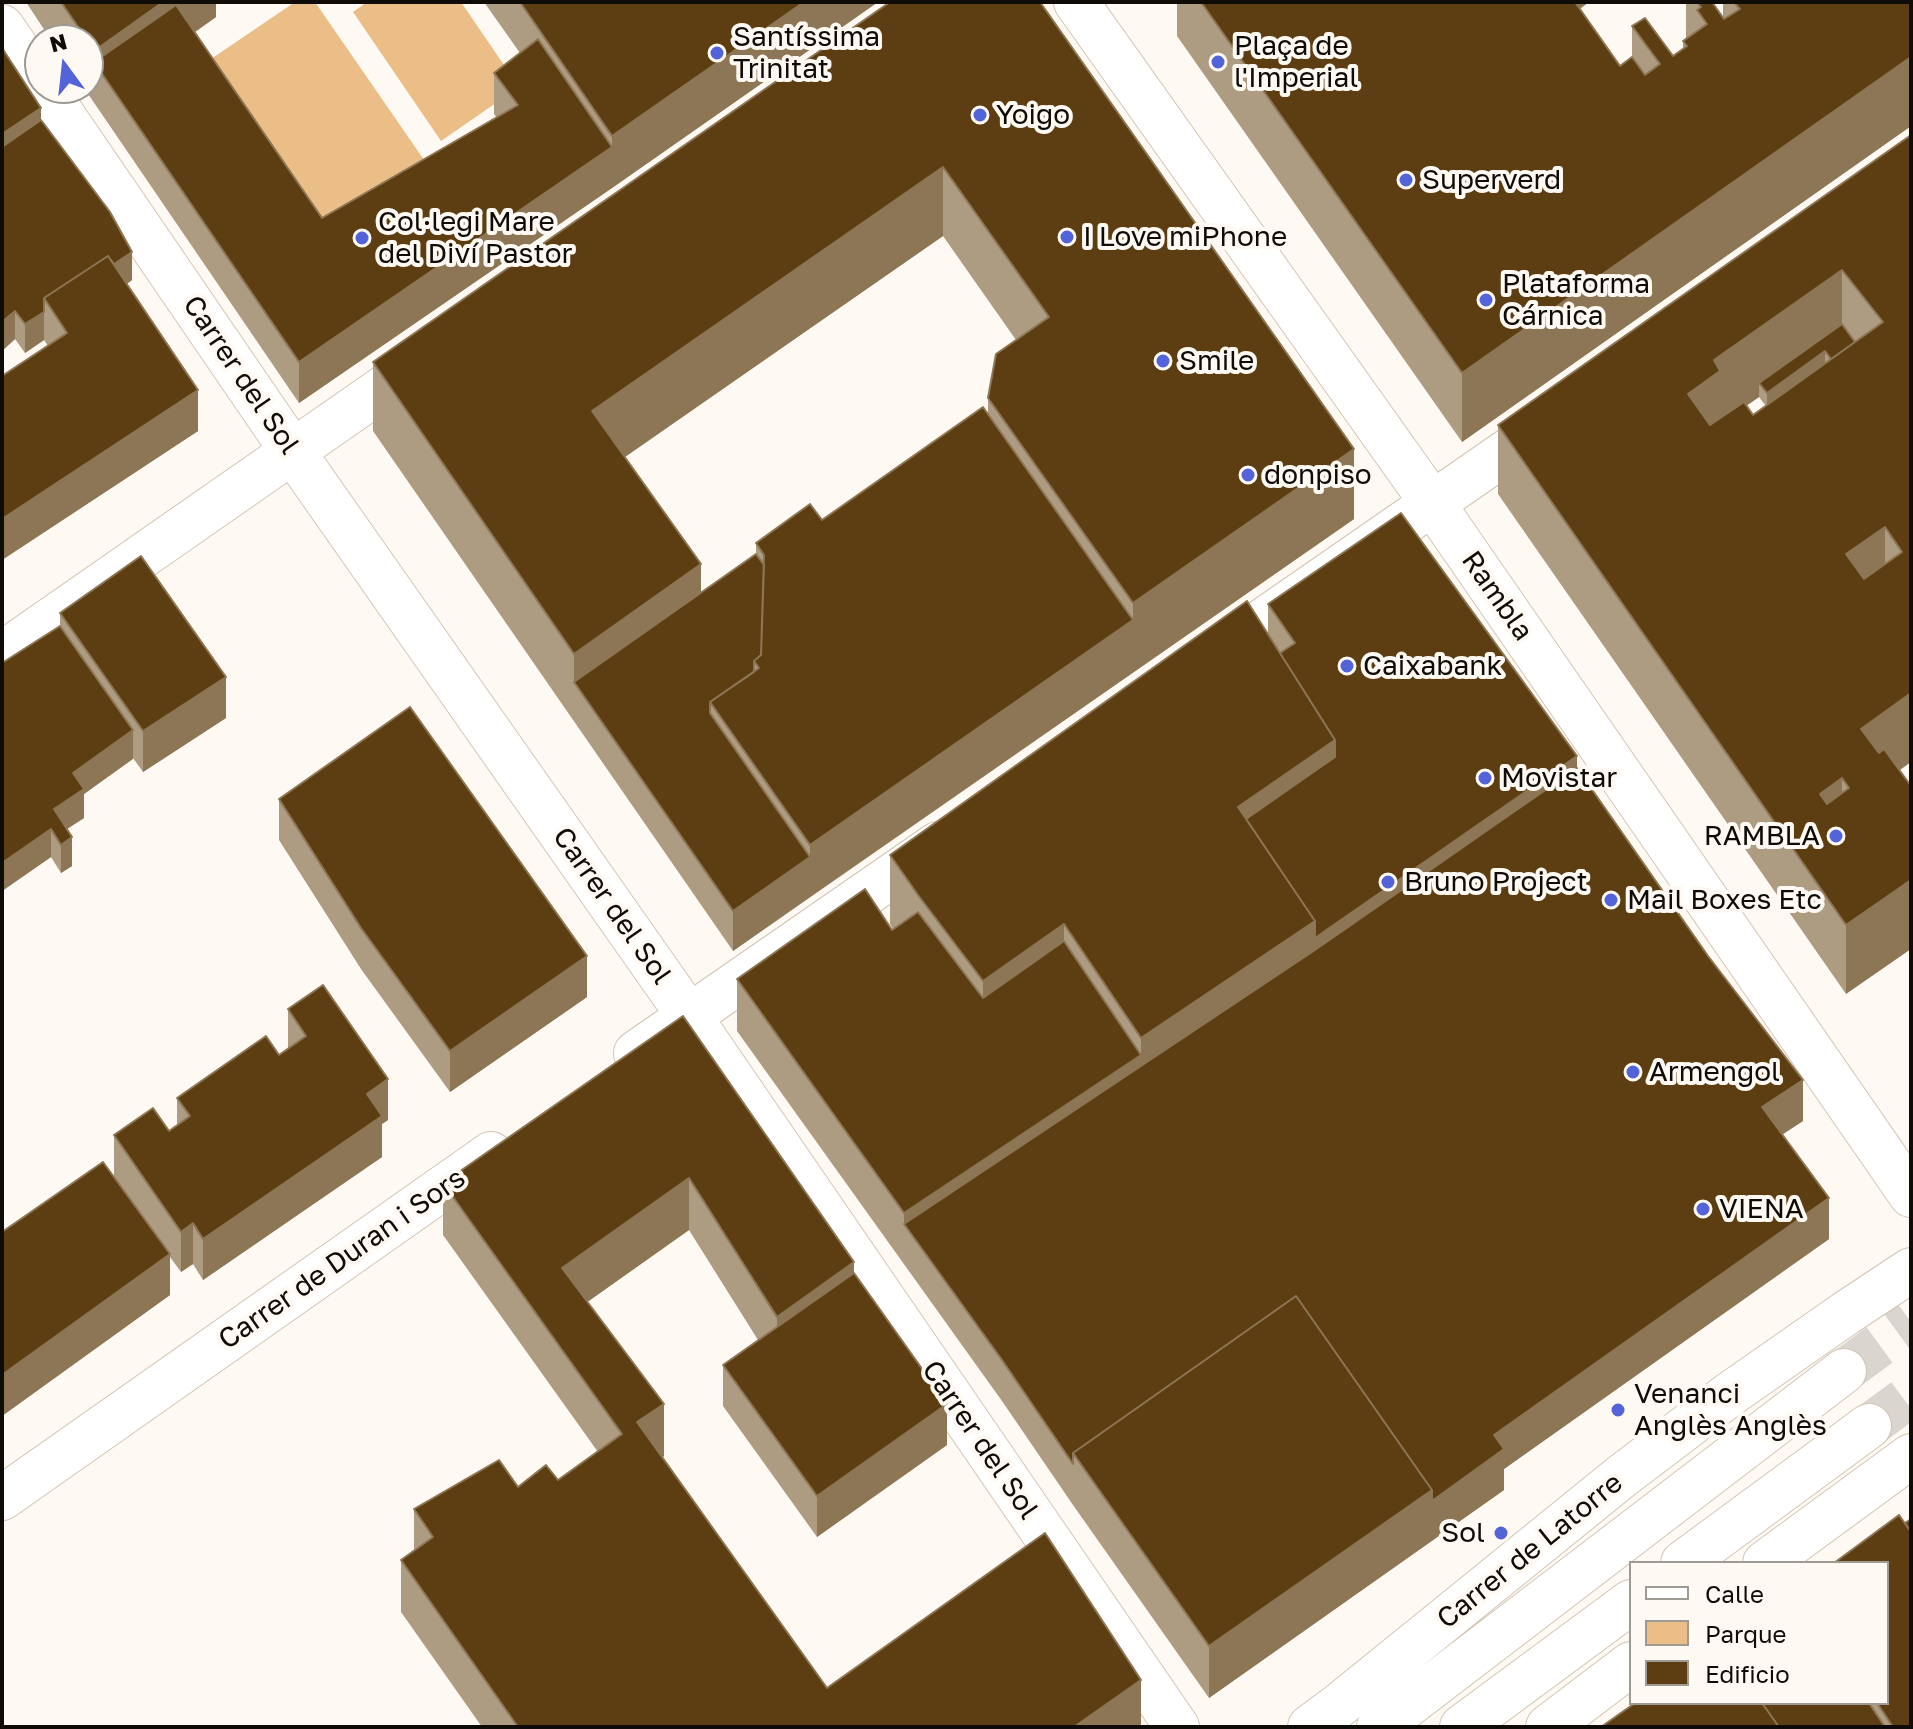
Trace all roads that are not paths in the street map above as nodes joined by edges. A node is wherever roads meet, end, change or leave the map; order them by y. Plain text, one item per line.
1 (1076, 2) edge
2 (2, 27) edge
3 (24, 59) edge
4 (55, 104) edge
5 (450, 342) edge
6 (1575, 405) edge
7 (293, 452) junction
8 (1433, 504) junction
9 (2, 654) edge
10 (1185, 675) edge
11 (976, 818) edge
12 (689, 1016) junction
13 (598, 1079) edge
14 (521, 1134) edge
15 (1911, 1195) edge
16 (1911, 1270) edge
17 (1844, 1371) tunnel mouth
18 (1869, 1426) tunnel mouth
19 (1911, 1456) edge
20 (2, 1498) edge
21 (1686, 1561) edge
22 (1768, 1561) edge
23 (1629, 1603) edge
24 (1629, 1666) edge
25 (1177, 1727) edge
26 (1310, 1727) edge
27 (1379, 1727) edge
28 (1462, 1727) edge
29 (1548, 1727) edge

1 - 8 street, Rambla
2 - 3 street
4 - 7 street, Carrer del Sol
5 - 7 street
6 - 8 street
7 - 9 street
7 - 12 street, Carrer del Sol
8 - 10 street
8 - 15 street, Rambla
11 - 12 street
12 - 13 street
12 - 25 street, Carrer del Sol
14 - 20 street, Carrer de Duran i Sors
16 - 26 street, Carrer de Latorre
17 - 27 street
18 - 21 street
19 - 22 street
23 - 28 street
24 - 29 street

